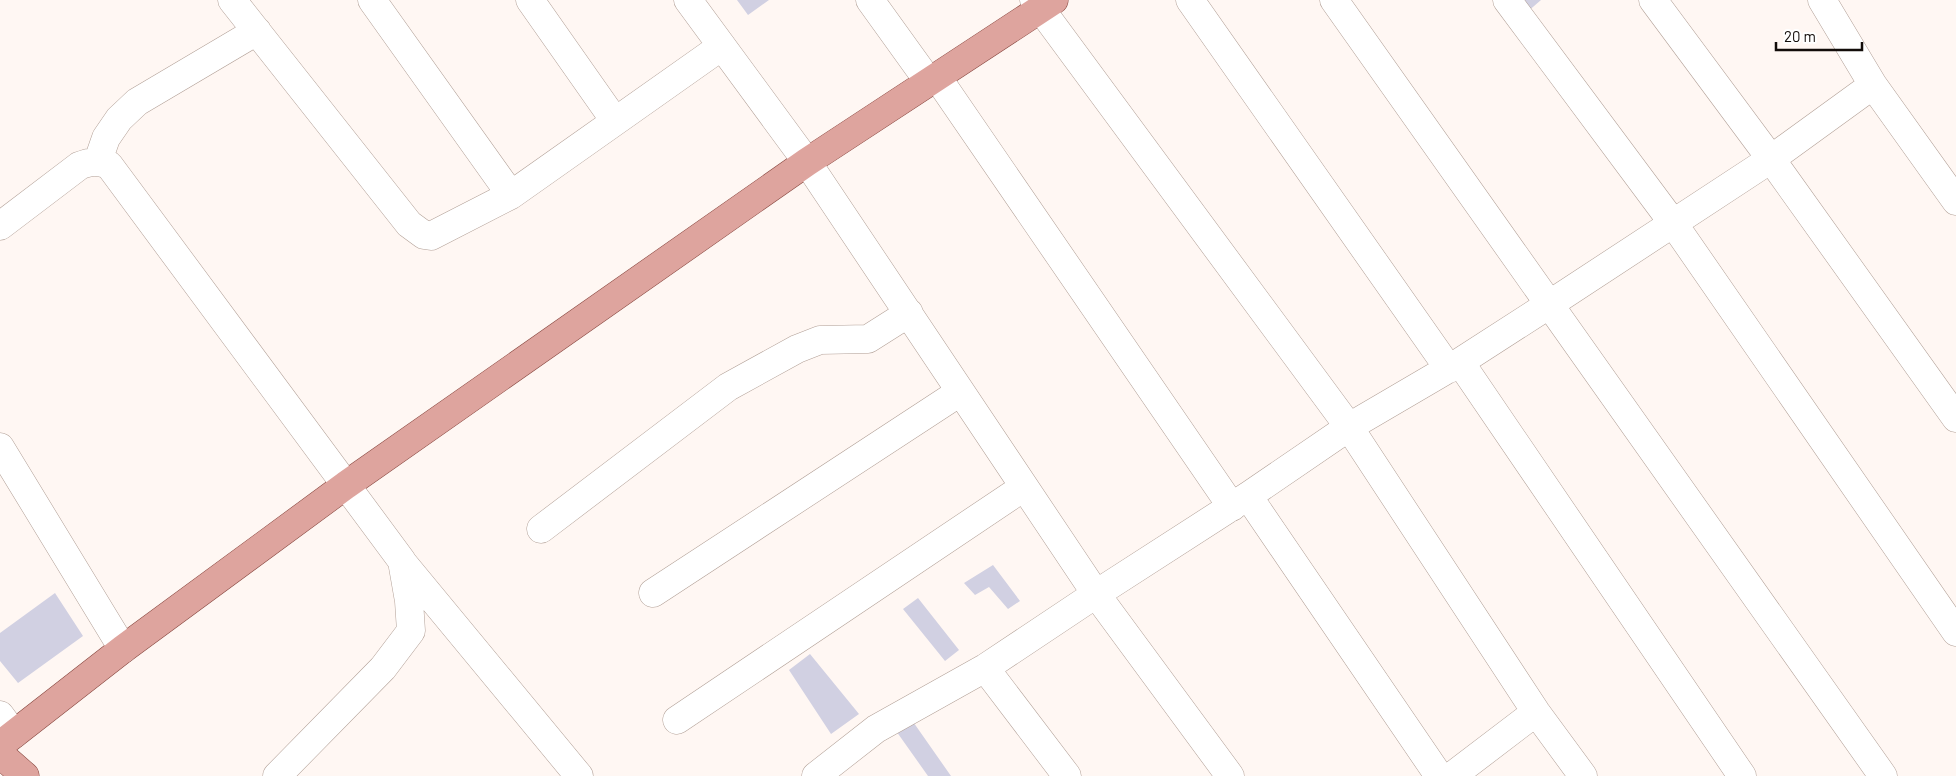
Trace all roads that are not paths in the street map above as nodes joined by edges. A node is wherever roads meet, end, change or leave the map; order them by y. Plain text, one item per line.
1 (232, 0) edge
2 (372, 0) edge
3 (530, 0) edge
4 (688, 0) edge
5 (870, 0) edge
6 (1190, 0) edge
7 (1334, 0) edge
8 (1507, 0) edge
9 (1653, 0) edge
10 (1822, 0) edge
11 (1043, 3) edge
12 (256, 31) junction
13 (722, 46) junction
14 (933, 80) junction
15 (1873, 85) junction
16 (615, 121) junction
17 (1771, 159) junction
18 (98, 161) junction
19 (807, 162) junction
20 (511, 194) junction
21 (1956, 201) edge
22 (1673, 223) junction
23 (0, 226) edge
24 (1550, 304) junction
25 (909, 313) junction
26 (1454, 365) junction
27 (960, 392) junction
28 (1956, 418) edge
29 (1349, 427) junction
30 (0, 447) edge
31 (346, 485) junction
32 (1024, 487) junction
33 (1240, 502) junction
34 (541, 529) dead end
35 (402, 561) junction
36 (653, 593) dead end
37 (1096, 594) junction
38 (1956, 632) edge
39 (122, 649) junction
40 (985, 668) junction
41 (1536, 712) junction
42 (677, 720) dead end
43 (3, 737) edge
44 (25, 776) edge
45 (277, 776) edge
46 (579, 776) edge
47 (816, 776) edge
48 (1067, 776) edge
49 (1230, 776) edge
50 (1439, 776) edge
51 (1452, 776) edge
52 (1583, 776) edge
53 (1742, 776) edge
54 (1883, 776) edge

1 - 12 street
2 - 20 street
3 - 16 street
4 - 13 street
5 - 14 street
6 - 26 street
7 - 24 street
8 - 22 street
9 - 17 street
10 - 15 street
11 - 14 main road
11 - 29 street
12 - 18 street
12 - 20 street
13 - 16 street
13 - 19 street
14 - 19 main road
14 - 33 street
15 - 17 street
15 - 21 street
16 - 20 street
17 - 22 street
17 - 28 street
18 - 23 street
18 - 31 street
19 - 25 street
19 - 31 main road
22 - 24 street
22 - 38 street
24 - 26 street
24 - 54 street
25 - 27 street
25 - 34 street
26 - 29 street
26 - 53 street
27 - 32 street
27 - 36 street
29 - 33 street
29 - 41 street
30 - 39 street
31 - 35 street
31 - 39 main road
32 - 37 street
32 - 42 street
33 - 37 street
33 - 50 street
35 - 45 street
35 - 46 street
37 - 40 street
37 - 49 street
39 - 43 main road
40 - 47 street
40 - 48 street
41 - 51 street
41 - 52 street
43 - 44 main road

